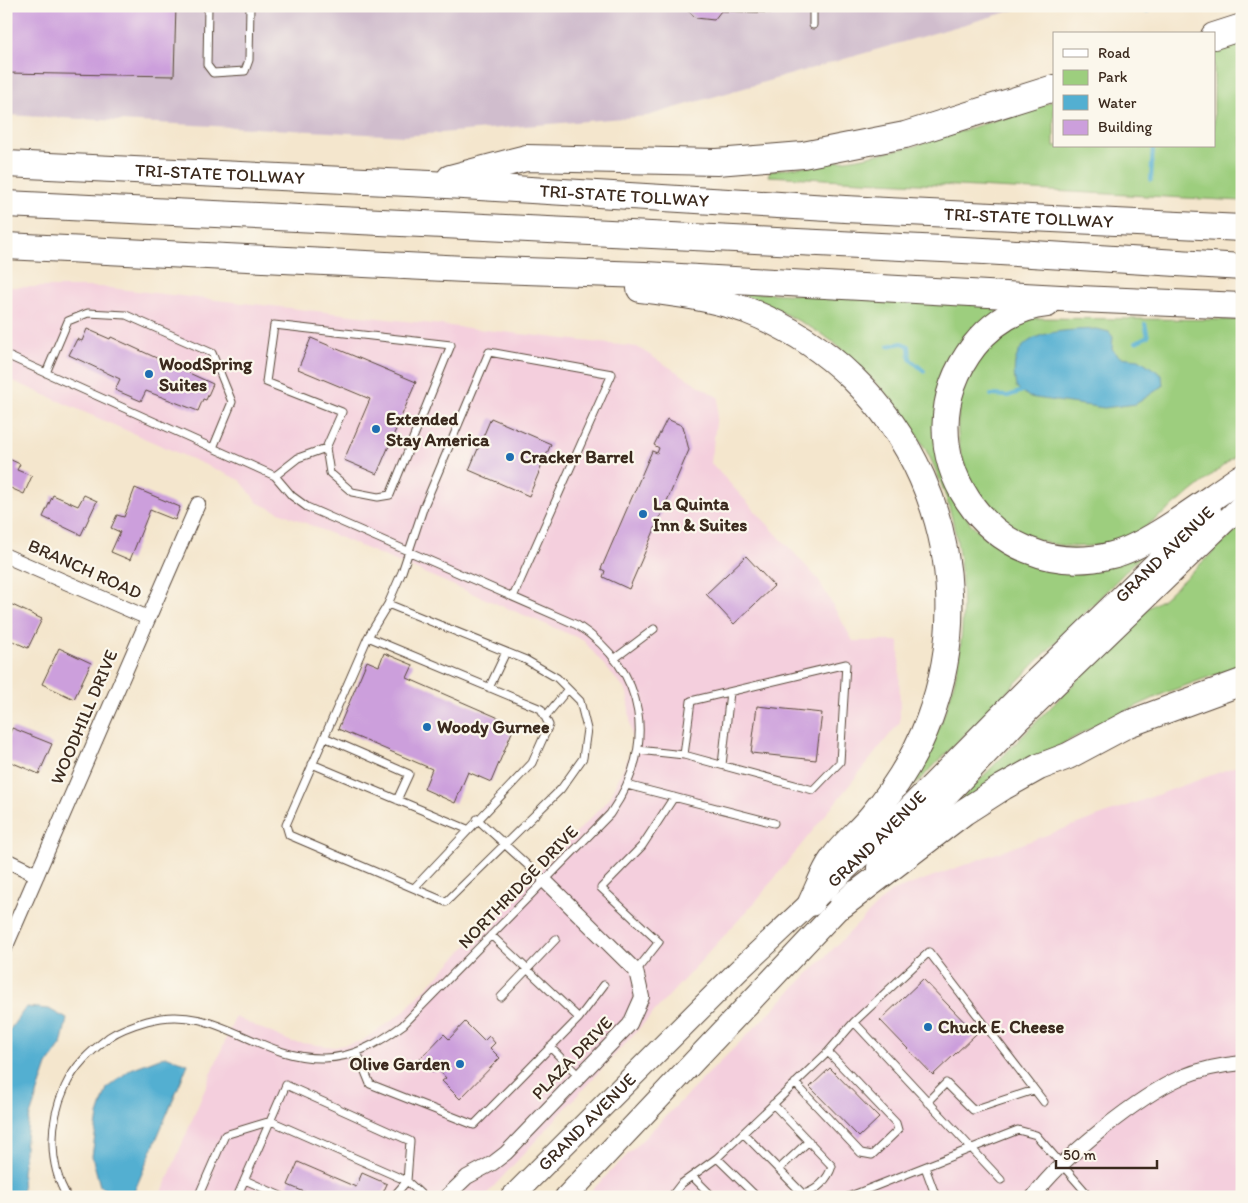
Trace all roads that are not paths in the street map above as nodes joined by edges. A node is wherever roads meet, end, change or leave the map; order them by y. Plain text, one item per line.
1 (208, 6) edge
2 (250, 6) edge
3 (813, 6) edge
4 (813, 26) dead end
5 (1242, 27) edge
6 (1216, 35) edge
7 (1053, 88) edge
8 (6, 164) edge
9 (430, 184) junction
10 (6, 204) edge
11 (1242, 228) edge
12 (6, 246) edge
13 (1242, 267) edge
14 (465, 269) junction
15 (1079, 299) junction
16 (1242, 306) edge
17 (6, 355) edge
18 (46, 373) junction
19 (213, 448) junction
20 (326, 448) junction
21 (275, 476) junction
22 (1242, 477) edge
23 (1242, 481) edge
24 (198, 504) dead end
25 (1242, 505) edge
26 (409, 551) junction
27 (6, 556) edge
28 (513, 597) junction
29 (388, 604) junction
30 (148, 618) junction
31 (654, 629) dead end
32 (368, 637) junction
33 (506, 652) junction
34 (614, 659) junction
35 (1242, 682) edge
36 (489, 688) junction
37 (568, 689) junction
38 (730, 692) junction
39 (545, 717) junction
40 (324, 737) junction
41 (638, 750) junction
42 (684, 755) junction
43 (312, 764) junction
44 (722, 765) junction
45 (628, 785) junction
46 (674, 797) junction
47 (397, 800) junction
48 (477, 819) junction
49 (774, 824) dead end
50 (467, 829) junction
51 (505, 843) junction
52 (6, 860) edge
53 (37, 875) junction
54 (545, 881) junction
55 (414, 888) junction
56 (811, 903) junction
57 (842, 905) junction
58 (491, 935) junction
59 (556, 939) dead end
60 (6, 946) edge
61 (528, 969) junction
62 (636, 971) junction
63 (604, 985) dead end
64 (501, 997) dead end
65 (579, 1018) junction
66 (854, 1022) junction
67 (550, 1047) junction
68 (357, 1052) junction
69 (828, 1052) junction
70 (1242, 1063) edge
71 (580, 1077) junction
72 (795, 1083) junction
73 (1034, 1090) junction
74 (927, 1102) junction
75 (1044, 1102) dead end
76 (773, 1104) junction
77 (271, 1121) junction
78 (743, 1133) junction
79 (810, 1141) junction
80 (971, 1148) junction
81 (717, 1158) junction
82 (1063, 1164) junction
83 (925, 1167) junction
84 (779, 1169) junction
85 (693, 1177) junction
86 (245, 1180) junction
87 (1001, 1180) dead end
88 (407, 1181) junction
89 (67, 1197) edge
90 (198, 1197) edge
91 (237, 1197) edge
92 (283, 1197) edge
93 (392, 1197) edge
94 (424, 1197) edge
95 (446, 1197) edge
96 (512, 1197) edge
97 (566, 1197) edge
98 (671, 1197) edge
99 (713, 1197) edge
100 (757, 1197) edge
101 (848, 1197) edge
102 (936, 1197) edge
103 (1033, 1197) edge
104 (1090, 1197) edge

1 - 2 lane
3 - 4 lane
5 - 6 highway
7 - 9 highway
8 - 9 highway, TRI-STATE TOLLWAY
9 - 11 highway, TRI-STATE TOLLWAY
10 - 13 highway, TRI-STATE TOLLWAY
12 - 14 highway
14 - 15 highway
14 - 56 highway
15 - 16 highway
15 - 22 highway
17 - 18 lane
18 - 19 lane
18 - 19 lane
19 - 21 lane
20 - 20 lane
20 - 21 lane
21 - 26 lane, NORTHRIDGE DRIVE
23 - 56 main road, GRAND AVENUE
24 - 30 street, WOODHILL DRIVE
25 - 57 main road, GRAND AVENUE
26 - 28 lane, NORTHRIDGE DRIVE
26 - 28 lane
26 - 29 lane
27 - 30 street, BRANCH ROAD
28 - 34 lane, NORTHRIDGE DRIVE
29 - 32 lane
29 - 33 lane
30 - 53 street, WOODHILL DRIVE
31 - 34 lane
32 - 36 lane
32 - 40 lane
33 - 36 lane
33 - 37 lane
34 - 41 lane, NORTHRIDGE DRIVE
35 - 57 highway
36 - 39 lane
37 - 39 lane
37 - 51 lane
38 - 42 lane
38 - 44 lane
38 - 44 lane
39 - 48 lane
40 - 43 lane
40 - 47 lane
41 - 42 lane
41 - 45 lane, NORTHRIDGE DRIVE
42 - 44 lane
43 - 47 lane
43 - 55 lane
45 - 46 lane
45 - 54 lane, NORTHRIDGE DRIVE
46 - 49 lane
46 - 62 lane
47 - 50 lane
48 - 50 lane
48 - 51 lane
50 - 55 lane
51 - 54 lane
51 - 55 lane
52 - 53 street
53 - 60 street, WOODHILL DRIVE
54 - 58 lane, NORTHRIDGE DRIVE
54 - 62 street
56 - 96 main road, GRAND AVENUE
57 - 97 main road, GRAND AVENUE
58 - 61 lane
58 - 68 lane, NORTHRIDGE DRIVE
59 - 61 lane
61 - 64 lane
61 - 65 lane
62 - 71 street, PLAZA DRIVE
63 - 65 lane
65 - 67 lane
66 - 69 lane
66 - 73 lane
66 - 74 lane
67 - 68 lane
67 - 71 lane
68 - 89 lane, NORTHRIDGE DRIVE
69 - 72 lane
69 - 72 lane
70 - 82 street
71 - 95 street, PLAZA DRIVE
72 - 76 lane
73 - 74 lane
73 - 75 lane
74 - 80 lane
76 - 78 lane
76 - 79 lane
77 - 86 lane
77 - 88 lane
77 - 88 lane
77 - 90 lane
78 - 81 lane
78 - 84 lane
79 - 84 lane
79 - 84 lane
80 - 82 lane
80 - 83 lane
80 - 87 lane
81 - 85 lane
81 - 100 lane
82 - 103 street
82 - 104 lane
83 - 101 lane
83 - 102 lane
85 - 98 lane
85 - 99 lane
86 - 91 lane
86 - 92 lane
88 - 93 lane
88 - 94 lane

